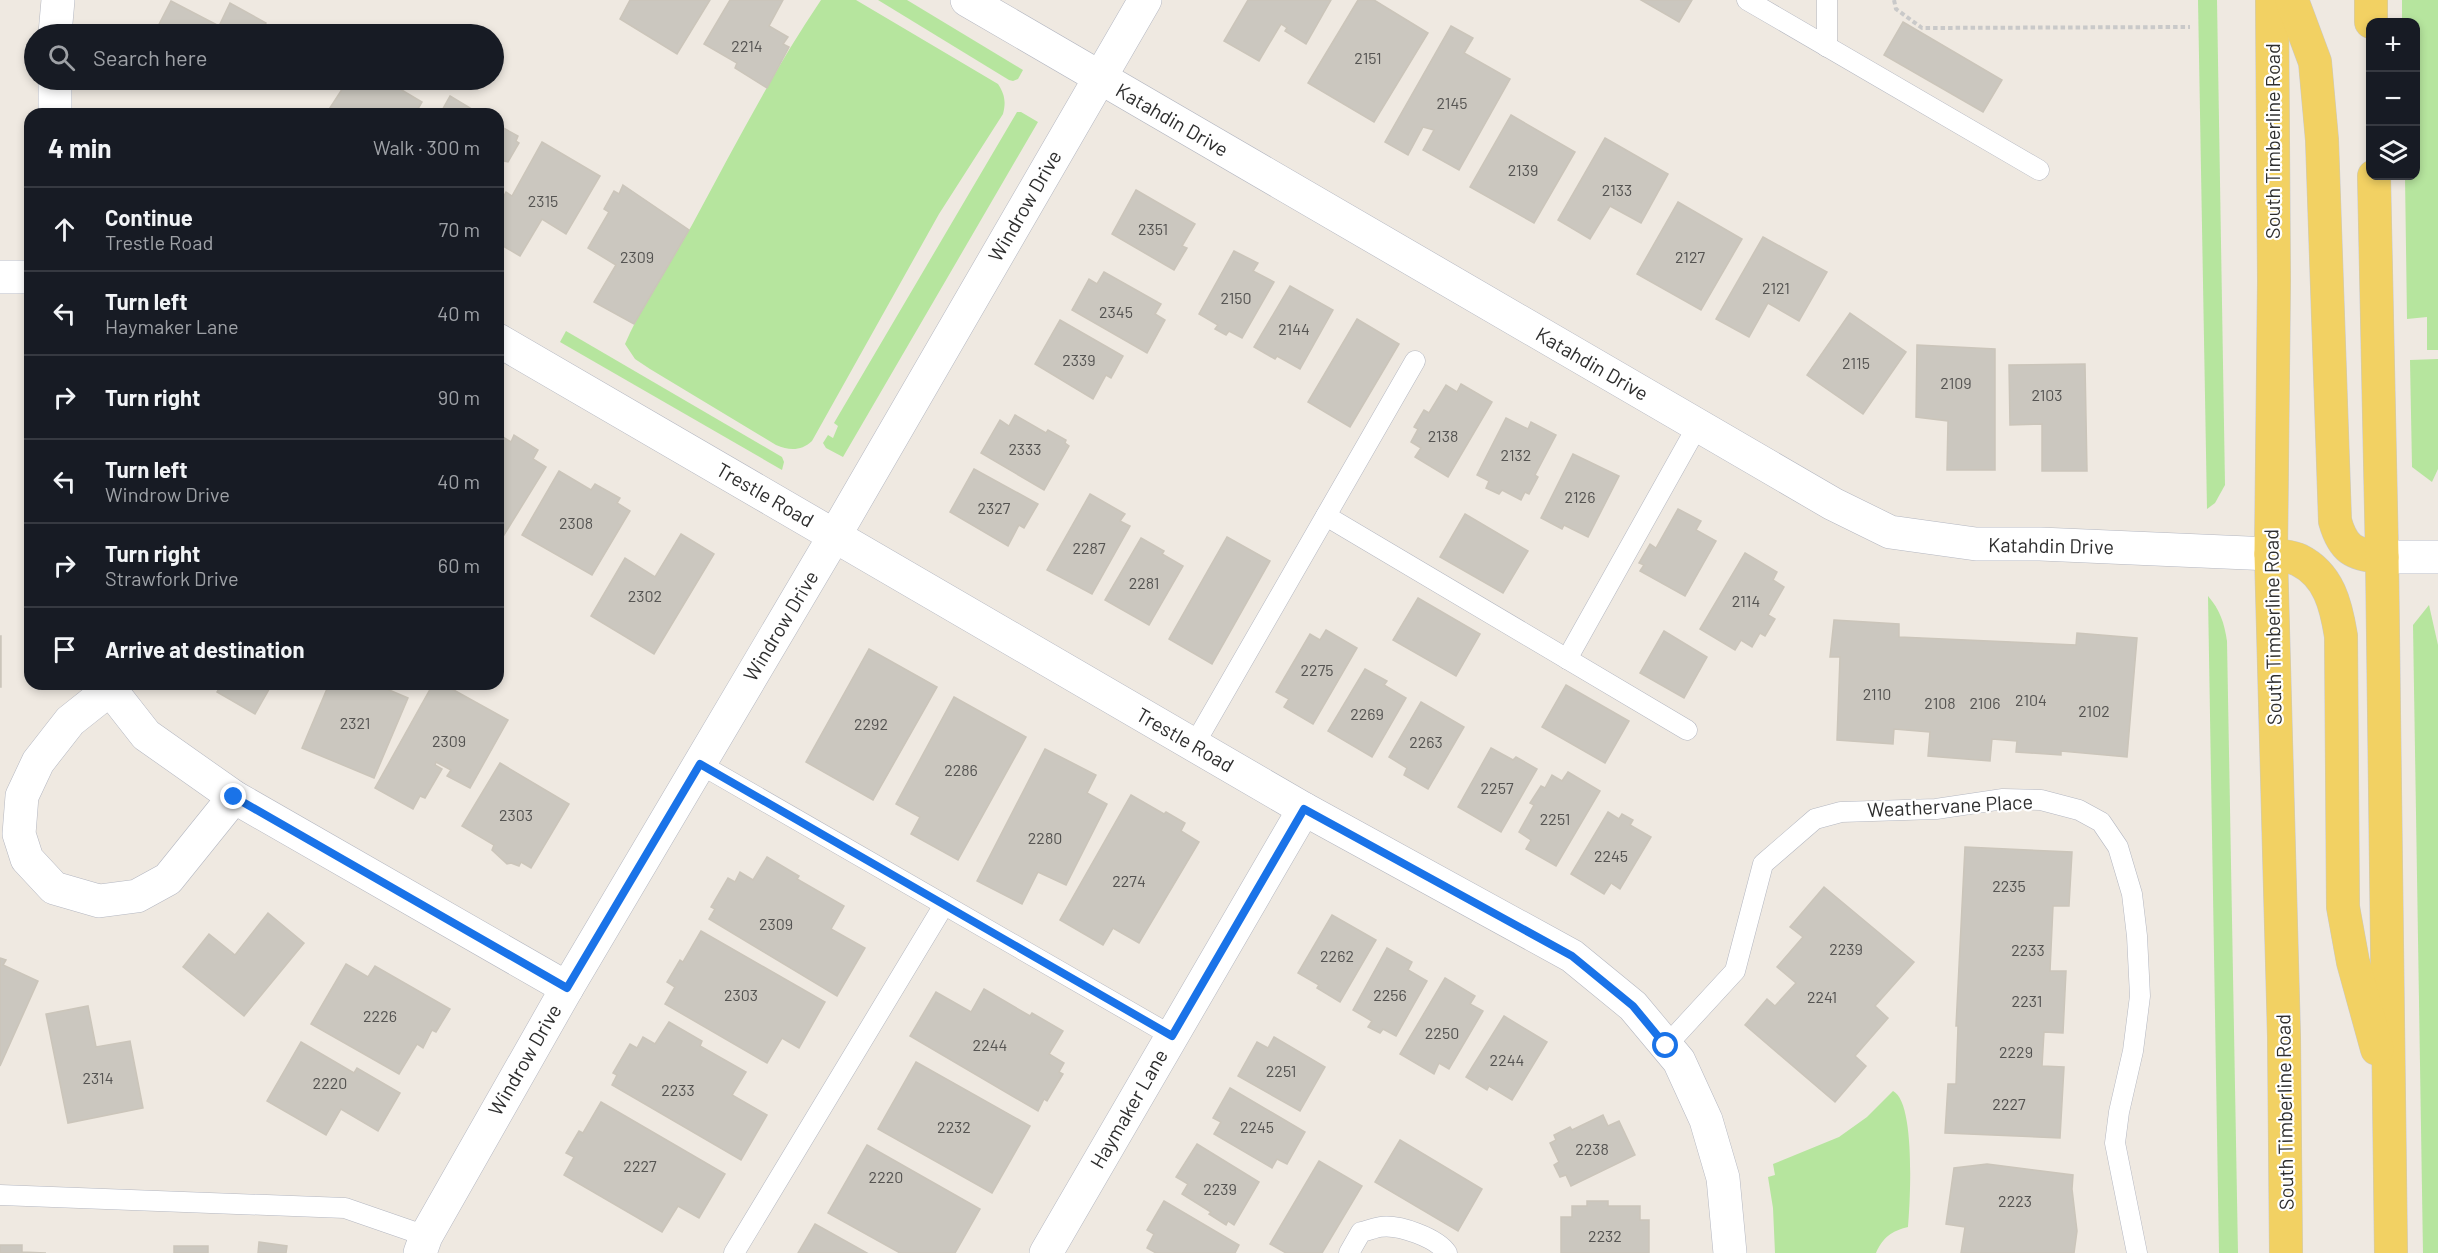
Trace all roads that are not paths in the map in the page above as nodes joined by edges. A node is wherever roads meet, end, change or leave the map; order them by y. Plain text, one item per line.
1 (58, 0) edge
2 (967, 0) edge
3 (1145, 0) edge
4 (1748, 0) edge
5 (1827, 0) edge
6 (2272, 0) edge
7 (2292, 0) edge
8 (2371, 0) edge
9 (2371, 18) edge
10 (56, 24) edge
11 (1827, 47) junction
12 (1099, 78) junction
13 (55, 90) edge
14 (55, 108) edge
15 (2039, 170) dead end
16 (2374, 180) edge
17 (0, 277) edge
18 (24, 277) edge
19 (504, 343) edge
20 (1415, 361) dead end
21 (1698, 425) junction
22 (1326, 516) junction
23 (835, 535) junction
24 (2271, 554) junction
25 (2382, 557) junction
26 (2438, 557) edge
27 (1567, 659) junction
28 (104, 690) edge
29 (109, 690) edge
30 (1687, 729) dead end
31 (1194, 745) junction
32 (700, 764) junction
33 (234, 797) junction
34 (1304, 809) junction
35 (944, 905) junction
36 (567, 988) junction
37 (1172, 1036) junction
38 (1666, 1046) junction
39 (2389, 1094) junction
40 (0, 1195) edge
41 (423, 1244) edge
42 (734, 1253) edge
43 (1046, 1253) edge
44 (1349, 1253) edge
45 (1447, 1253) edge
46 (1730, 1253) edge
47 (2137, 1253) edge
48 (2286, 1253) edge
49 (2391, 1253) edge

1 - 10 street
2 - 12 street, Katahdin Drive
3 - 12 street, Windrow Drive
4 - 11 lane
5 - 11 lane
6 - 24 main road, South Timberline Road
7 - 25 main road
8 - 9 main road
11 - 15 lane
12 - 21 street, Katahdin Drive
12 - 23 street, Windrow Drive
13 - 14 street
16 - 25 main road
17 - 18 street
19 - 23 street, Trestle Road
20 - 22 lane
21 - 24 street, Katahdin Drive
21 - 27 lane
22 - 27 lane
22 - 31 lane
23 - 31 street, Trestle Road
23 - 32 street, Windrow Drive
24 - 39 main road
24 - 48 main road, South Timberline Road
25 - 26 street
25 - 39 main road
27 - 30 lane
28 - 33 street
29 - 33 street
31 - 34 street, Trestle Road
32 - 35 lane
32 - 36 street, Windrow Drive
33 - 36 street
34 - 37 street, Haymaker Lane
34 - 38 street, Trestle Road
35 - 37 lane
35 - 42 lane
36 - 41 street, Windrow Drive
37 - 43 street, Haymaker Lane
38 - 46 street, Trestle Road
38 - 47 lane, Weathervane Place
39 - 49 main road
40 - 41 lane
44 - 45 lane

